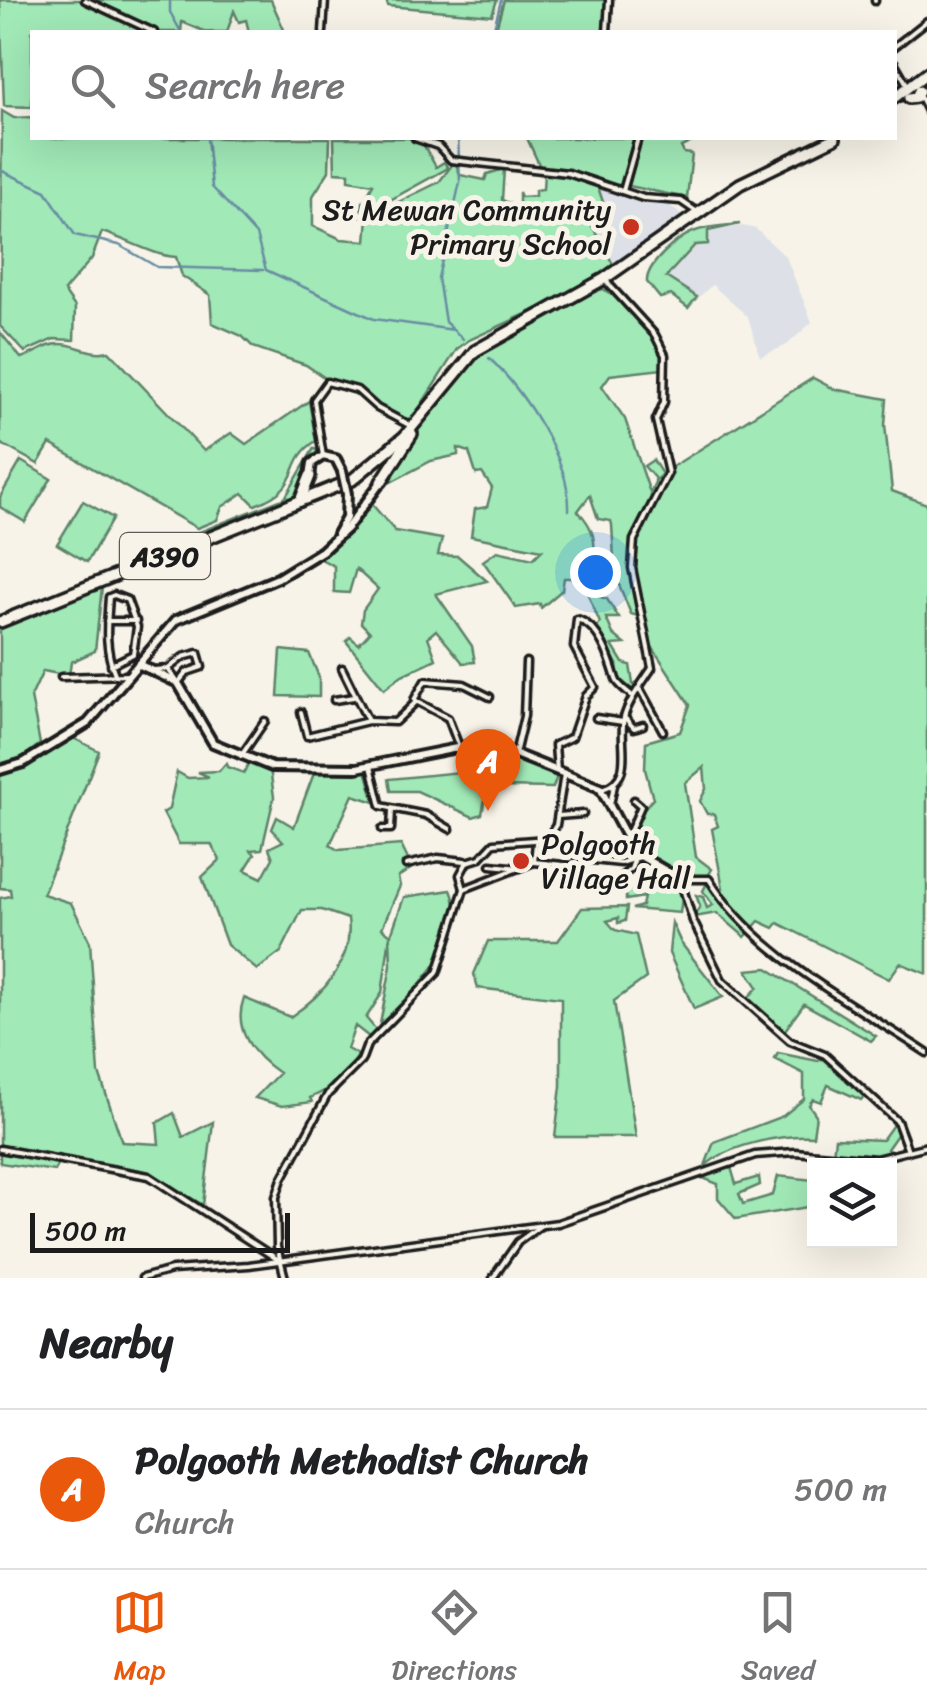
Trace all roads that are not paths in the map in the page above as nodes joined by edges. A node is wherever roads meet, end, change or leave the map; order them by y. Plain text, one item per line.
1 (85, 0) edge
2 (325, 0) edge
3 (608, 0) edge
4 (927, 21) edge
5 (150, 30) edge
6 (322, 30) edge
7 (607, 30) edge
8 (897, 45) edge
9 (897, 67) edge
10 (926, 74) edge
11 (913, 93) junction
12 (897, 98) edge
13 (927, 110) edge
14 (421, 140) edge
15 (637, 140) edge
16 (831, 140) edge
17 (623, 191) junction
18 (697, 212) junction
19 (604, 279) junction
20 (413, 427) junction
21 (323, 456) junction
22 (310, 476) junction
23 (380, 482) joint
24 (330, 491) junction
25 (348, 503) junction
26 (294, 506) junction
27 (358, 513) junction
28 (334, 539) junction
29 (107, 621) junction
30 (136, 621) junction
31 (0, 622) edge
32 (526, 662) dead end
33 (138, 664) junction
34 (111, 666) junction
35 (342, 668) dead end
36 (168, 669) junction
37 (152, 670) junction
38 (115, 674) junction
39 (128, 675) junction
40 (61, 677) dead end
41 (178, 684) junction
42 (640, 689) junction
43 (354, 697) junction
44 (490, 697) dead end
45 (634, 699) junction
46 (334, 700) dead end
47 (416, 702) junction
48 (301, 712) dead end
49 (596, 718) dead end
50 (265, 720) dead end
51 (624, 720) junction
52 (368, 721) junction
53 (643, 725) dead end
54 (664, 731) dead end
55 (459, 747) junction
56 (515, 754) junction
57 (241, 756) junction
58 (371, 766) junction
59 (0, 770) edge
60 (560, 772) junction
61 (614, 785) junction
62 (602, 789) junction
63 (634, 800) dead end
64 (610, 806) junction
65 (392, 810) junction
66 (583, 814) dead end
67 (558, 816) junction
68 (382, 829) dead end
69 (450, 830) dead end
70 (626, 837) junction
71 (547, 839) junction
72 (536, 842) junction
73 (583, 859) junction
74 (637, 859) junction
75 (467, 862) junction
76 (534, 862) junction
77 (406, 865) dead end
78 (490, 865) dead end
79 (573, 866) junction
80 (521, 868) junction
81 (680, 878) junction
82 (464, 890) junction
83 (927, 1054) edge
84 (927, 1146) edge
85 (0, 1149) edge
86 (908, 1151) junction
87 (540, 1226) junction
88 (277, 1258) junction
89 (142, 1278) edge
90 (285, 1278) edge
91 (493, 1278) edge

1 - 5 street
2 - 6 street
3 - 7 street
4 - 8 street
9 - 11 street
10 - 11 highway
11 - 12 highway
11 - 13 street
14 - 17 street
15 - 17 street
16 - 18 highway, A390
17 - 18 street
18 - 19 highway, A390
19 - 20 highway, A390
19 - 42 street
20 - 21 street
20 - 23 highway
20 - 24 highway, A390
21 - 22 street
21 - 25 street, bridge
22 - 24 highway
22 - 26 highway
23 - 27 street
24 - 26 highway, A390
25 - 27 street
25 - 28 street
26 - 31 highway, A390
27 - 28 street
28 - 33 street
29 - 30 street
29 - 30 street
29 - 34 street
30 - 34 street
32 - 56 street
33 - 37 street
33 - 39 street
34 - 38 street
35 - 43 street
36 - 37 street
36 - 41 street
36 - 41 street
37 - 41 street
38 - 39 street
38 - 40 street
39 - 59 street
41 - 57 street
42 - 45 street
42 - 54 street
43 - 46 street
43 - 52 street
44 - 47 street
45 - 51 street
45 - 60 street
47 - 52 street
47 - 55 street
48 - 52 street
49 - 51 street
50 - 57 street
51 - 53 street
51 - 61 street
55 - 56 street
55 - 58 street
56 - 60 street
57 - 58 street
58 - 65 street
60 - 62 street
60 - 67 street
61 - 62 street
61 - 64 street
62 - 64 street
63 - 70 street
64 - 70 street
65 - 68 street
65 - 69 street
66 - 67 street
67 - 71 street
70 - 74 street
71 - 72 street
71 - 73 street
72 - 75 street
72 - 76 street
73 - 74 street
73 - 79 street
74 - 79 street
74 - 81 street
75 - 77 street
75 - 82 street
76 - 79 street
76 - 80 street
78 - 80 street
80 - 82 street
81 - 83 street
81 - 86 street
82 - 88 street
84 - 86 street
85 - 88 street
86 - 87 street
87 - 88 street
87 - 91 street
88 - 89 street
88 - 90 street

